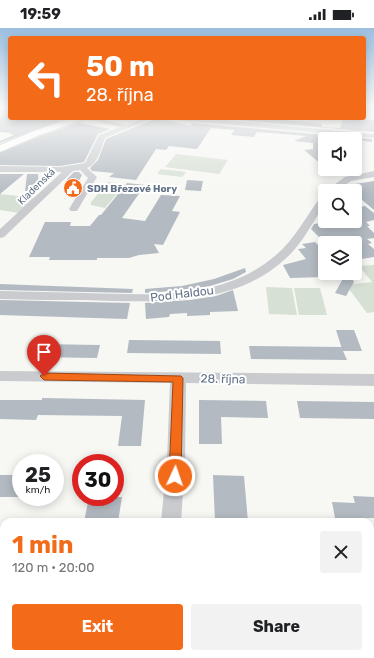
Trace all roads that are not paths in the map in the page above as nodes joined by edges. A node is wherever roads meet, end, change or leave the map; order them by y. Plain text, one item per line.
1 (29, 136) edge
2 (103, 136) edge
3 (0, 149) edge
4 (81, 168) junction
5 (0, 169) edge
6 (70, 169) junction
7 (374, 174) edge
8 (340, 184) edge
9 (318, 207) edge
10 (74, 209) dead end
11 (0, 235) edge
12 (0, 295) edge
13 (0, 376) edge
14 (178, 378) junction
15 (374, 380) edge
16 (171, 518) edge

1 - 3 main road
2 - 4 street
4 - 6 street
4 - 10 street
5 - 6 street
6 - 11 street, Kladenská
7 - 8 street
9 - 12 street, Pod Haldou
13 - 14 street, 28. října
14 - 15 street, 28. října
14 - 16 street

